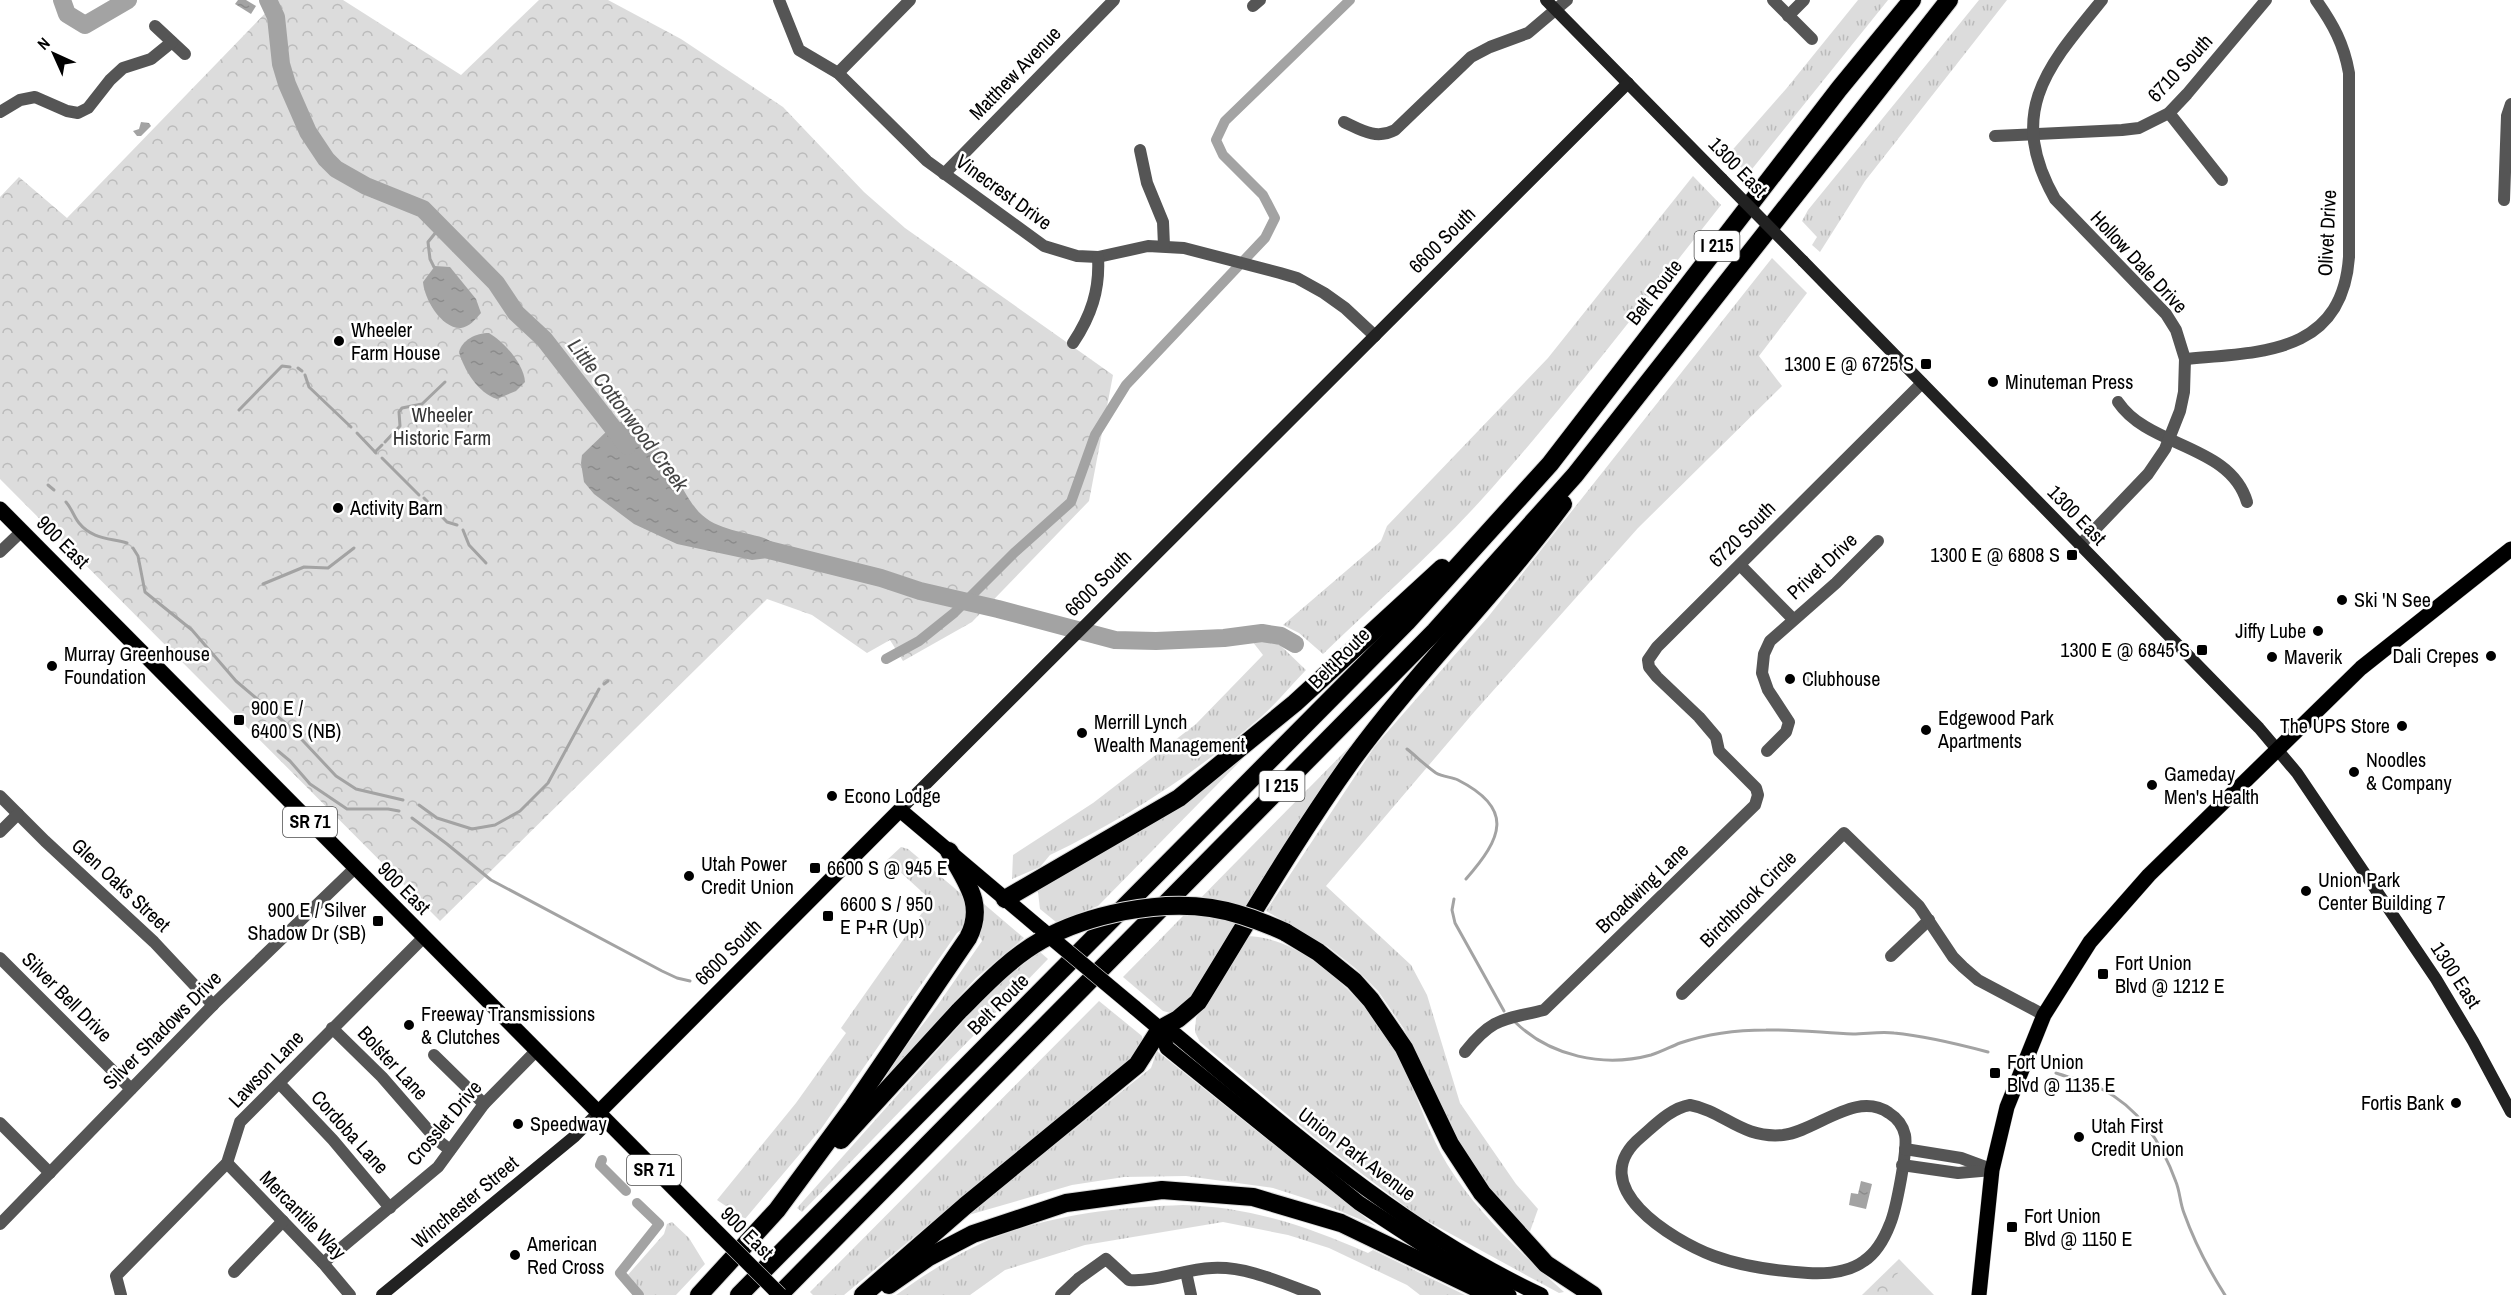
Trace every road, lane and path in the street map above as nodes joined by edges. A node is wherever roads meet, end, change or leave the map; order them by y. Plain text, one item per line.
1 (779, 0) edge
2 (910, 0) edge
3 (1114, 0) edge
4 (1546, 0) edge
5 (1567, 0) edge
6 (1773, 0) edge
7 (1804, 0) edge
8 (1912, 0) edge
9 (1949, 0) edge
10 (2102, 0) edge
11 (2266, 0) edge
12 (2316, 0) edge
13 (1556, 11) junction
14 (1788, 16) junction
15 (155, 26) dead end
16 (1812, 39) dead end
17 (172, 42) junction
18 (185, 54) dead end
19 (838, 73) junction
20 (1628, 83) junction
21 (2511, 104) edge
22 (0, 112) edge
23 (2169, 113) junction
24 (1344, 122) dead end
25 (2033, 134) junction
26 (1995, 136) dead end
27 (1140, 150) dead end
28 (944, 174) junction
29 (2222, 180) dead end
30 (2504, 200) dead end
31 (1164, 246) junction
32 (1752, 248) junction
33 (1098, 257) junction
34 (1375, 336) junction
35 (1073, 343) dead end
36 (2184, 359) junction
37 (1922, 383) junction
38 (2118, 402) dead end
39 (2170, 439) junction
40 (1523, 493) junction
41 (2247, 502) dead end
42 (0, 509) edge
43 (22, 531) junction
44 (1878, 541) dead end
45 (2080, 545) junction
46 (2511, 549) edge
47 (0, 552) edge
48 (1740, 565) junction
49 (1793, 619) junction
50 (1700, 717) joint
51 (2277, 750) junction
52 (1767, 751) dead end
53 (0, 796) edge
54 (900, 810) junction
55 (18, 814) junction
56 (0, 832) edge
57 (949, 852) junction
58 (355, 868) junction
59 (1005, 899) junction
60 (1929, 920) junction
61 (424, 937) junction
62 (1891, 956) dead end
63 (0, 958) edge
64 (1682, 994) dead end
65 (213, 1005) junction
66 (2044, 1016) junction
67 (332, 1028) junction
68 (1160, 1029) junction
69 (536, 1051) junction
70 (1465, 1052) dead end
71 (435, 1055) dead end
72 (280, 1084) junction
73 (131, 1089) junction
74 (484, 1104) junction
75 (2511, 1112) edge
76 (598, 1113) junction
77 (0, 1123) edge
78 (1905, 1149) junction
79 (450, 1150) junction
80 (227, 1163) junction
81 (1902, 1165) junction
82 (1992, 1170) junction
83 (50, 1173) junction
84 (390, 1208) junction
85 (777, 1210) junction
86 (283, 1221) junction
87 (0, 1224) edge
88 (323, 1263) junction
89 (234, 1272) dead end
90 (1186, 1272) junction
91 (121, 1295) edge
92 (350, 1295) edge
93 (382, 1295) edge
94 (699, 1295) edge
95 (739, 1295) edge
96 (779, 1295) edge
97 (863, 1295) edge
98 (876, 1295) edge
99 (1061, 1295) edge
100 (1191, 1295) edge
101 (1315, 1295) edge
102 (1491, 1295) edge
103 (1509, 1295) edge
104 (1541, 1295) edge
105 (1593, 1295) edge
106 (1979, 1295) edge

1 - 19 street, Vinecrest Drive
2 - 19 street
3 - 28 street, Matthew Avenue
4 - 13 main road, 1300 East
5 - 13 street
6 - 14 street
7 - 14 street
8 - 40 highway, Belt Route / I 215
9 - 32 highway, I 215
10 - 25 street, Hollow Dale Drive
11 - 23 street, 6710 South
12 - 36 street, Olivet Drive
13 - 20 main road, 1300 East
13 - 24 street
14 - 16 street
15 - 17 street
17 - 18 street
17 - 22 street
19 - 28 street, Vinecrest Drive
20 - 34 main road, 6600 South
20 - 37 main road, 1300 East, bridge
21 - 30 street
23 - 25 street, 6710 South
23 - 29 street
25 - 26 street, 6710 South
25 - 36 street, Hollow Dale Drive
27 - 31 street
28 - 33 street, Vinecrest Drive
31 - 33 street, Vinecrest Drive
31 - 34 street, Vinecrest Drive
32 - 68 highway
32 - 96 highway, I 215
33 - 35 street
34 - 54 main road, 6600 South
36 - 39 street, Hollow Dale Drive
37 - 45 main road, 1300 East
37 - 48 street, 6720 South
38 - 39 street
39 - 41 street
39 - 45 street, Hollow Dale Drive
40 - 59 highway
40 - 95 highway, Belt Route / I 215
42 - 43 main road, 900 East / SR 71
43 - 47 street
43 - 58 main road, 900 East / SR 71
44 - 49 street, Privet Drive
45 - 51 main road, 1300 East
46 - 51 main road
48 - 49 street, Privet Drive
48 - 50 street, 6720 South
49 - 52 street, Privet Drive
50 - 70 street, Broadwing Lane
51 - 66 main road
51 - 75 main road, 1300 East
53 - 55 street, Glen Oaks Street
54 - 57 main road, Union Park Avenue
54 - 76 main road, 6600 South
55 - 56 street
55 - 65 street, Glen Oaks Street
57 - 59 main road, Union Park Avenue
57 - 85 highway
58 - 61 main road, 900 East / SR 71
58 - 65 street, Silver Shadows Drive
59 - 68 main road, Union Park Avenue, bridge
60 - 62 street
60 - 64 street, Birchbrook Circle
60 - 66 street
61 - 67 street, Lawson Lane
61 - 69 main road, 900 East / SR 71
63 - 73 street, Silver Bell Drive
65 - 73 street, Silver Shadows Drive
66 - 82 main road
67 - 72 street, Lawson Lane
67 - 79 street, Bolster Lane
68 - 97 highway
68 - 103 main road, Union Park Avenue
68 - 104 main road, Union Park Avenue
69 - 74 street, Crosslet Drive
69 - 76 main road, 900 East / SR 71
71 - 74 street
72 - 80 street, Lawson Lane
72 - 84 street, Cordoba Lane
73 - 83 street, Silver Shadows Drive
74 - 79 street, Crosslet Drive
76 - 93 main road, Winchester Street
76 - 96 main road, 900 East / SR 71, bridge
77 - 83 street
78 - 81 street
78 - 81 street
78 - 82 street
79 - 84 street, Crosslet Drive
80 - 86 street, Mercantile Way
80 - 91 street, Lawson Lane
81 - 82 street
82 - 106 main road
83 - 87 street, Silver Shadows Drive
84 - 88 street, Crosslet Drive
85 - 94 highway
85 - 105 highway, bridge
86 - 88 street, Mercantile Way
86 - 89 street
88 - 92 street, Mercantile Way
90 - 99 street
90 - 100 street
90 - 101 street
98 - 102 highway

